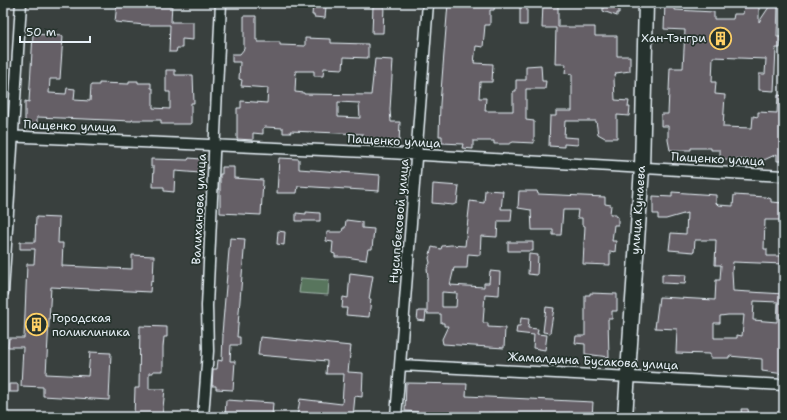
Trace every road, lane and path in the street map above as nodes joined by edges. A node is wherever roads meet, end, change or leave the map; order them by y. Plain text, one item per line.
1 (21, 3) edge
2 (221, 3) edge
3 (428, 3) edge
4 (646, 3) edge
5 (8, 136) edge
6 (216, 144) junction
7 (417, 155) junction
8 (642, 168) junction
9 (784, 176) edge
10 (3, 292) edge
11 (400, 365) junction
12 (628, 376) junction
13 (784, 385) edge
14 (202, 417) edge
15 (396, 417) edge
16 (625, 417) edge

1 - 5 street
2 - 6 street, Валиханова улица
3 - 7 street, Нусипбековой улица
4 - 8 main road, улица Кунаева
5 - 6 street, Пащенко улица
5 - 10 street
6 - 7 street, Пащенко улица
6 - 14 street, Валиханова улица
7 - 8 street, Пащенко улица
7 - 11 street, Нусипбековой улица
8 - 9 street, Пащенко улица
8 - 12 main road, улица Кунаева
11 - 12 street, Жамалдина Бусакова улица
11 - 15 street, Нусипбековой улица
12 - 13 street, Жамалдина Бусакова улица
12 - 16 main road, улица Кунаева

